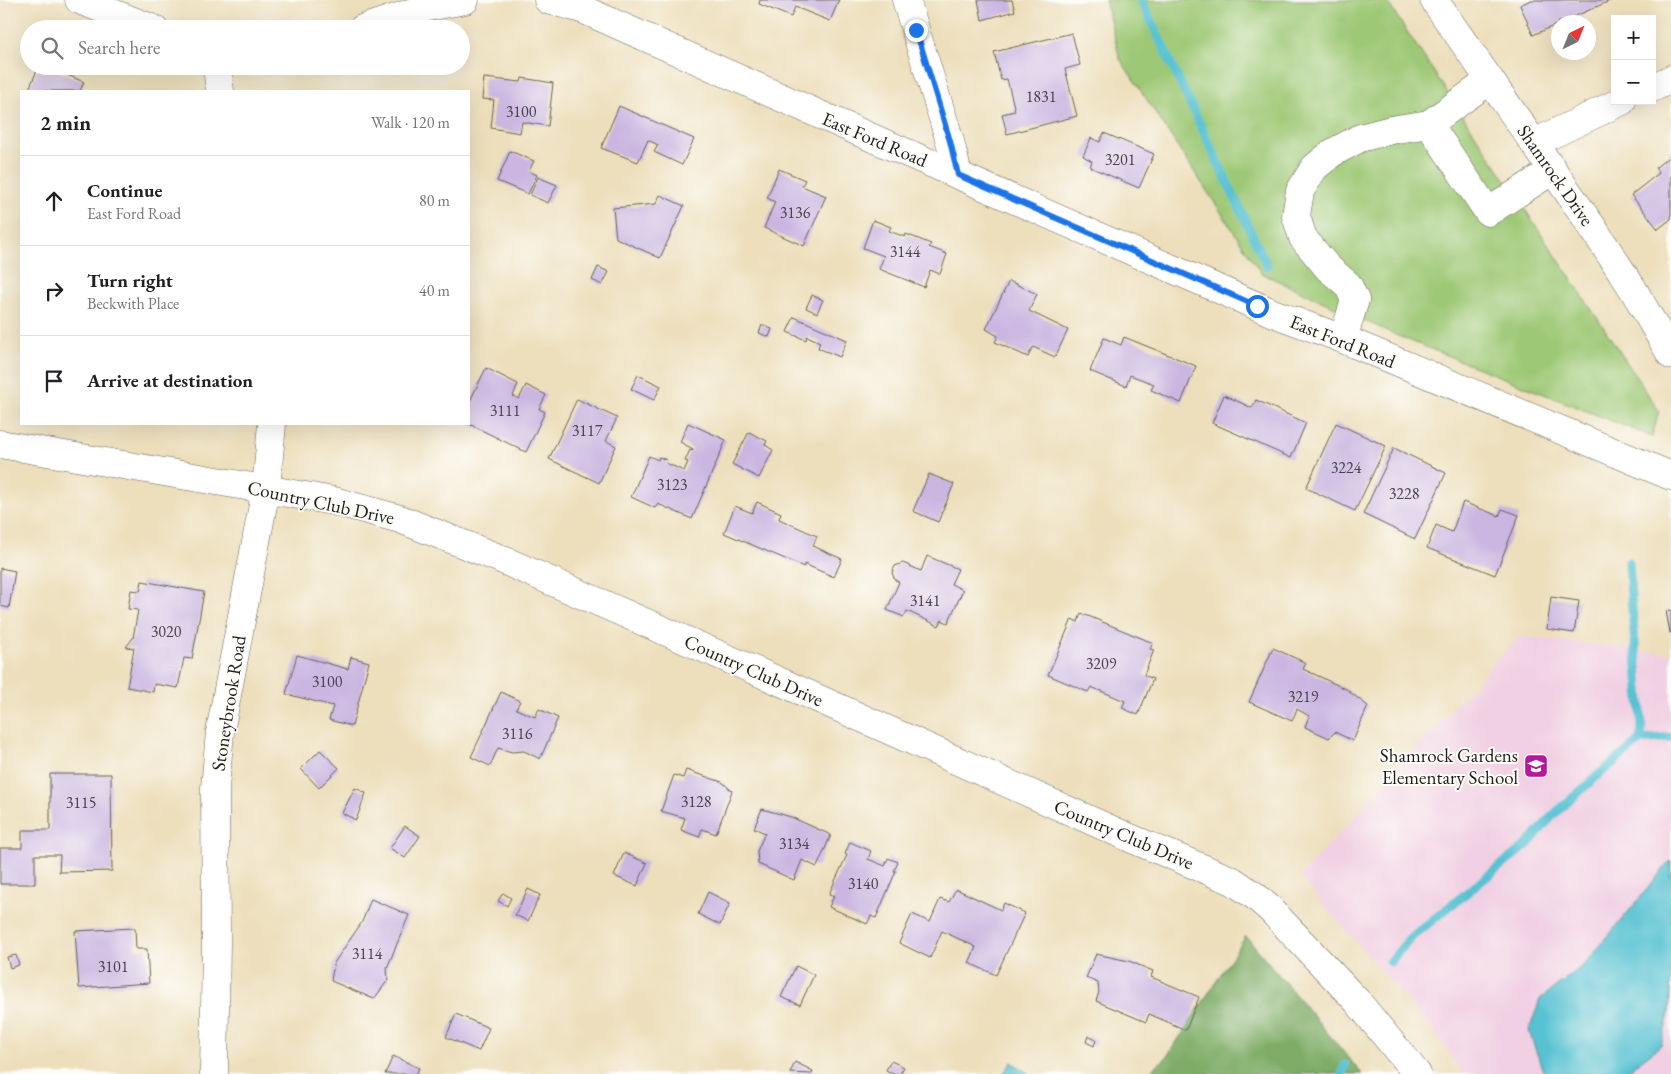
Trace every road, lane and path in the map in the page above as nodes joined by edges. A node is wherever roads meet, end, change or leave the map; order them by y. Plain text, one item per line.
1 (465, 0) edge
2 (548, 0) edge
3 (906, 0) edge
4 (1434, 0) edge
5 (96, 3) edge
6 (134, 20) edge
7 (389, 20) edge
8 (218, 75) edge
9 (1671, 79) edge
10 (1490, 80) junction
11 (1656, 86) edge
12 (220, 90) edge
13 (1614, 105) edge
14 (1429, 124) junction
15 (1534, 143) junction
16 (1553, 170) junction
17 (958, 175) junction
18 (1343, 339) junction
19 (1671, 355) edge
20 (272, 425) edge
21 (0, 444) edge
22 (1671, 476) edge
23 (266, 489) junction
24 (214, 1074) edge
25 (1417, 1074) edge

1 - 7 street
2 - 17 street, East Ford Road
3 - 17 street
4 - 10 street, Shamrock Drive
5 - 6 street
8 - 12 street
9 - 11 street
10 - 14 street
10 - 15 street, Shamrock Drive
13 - 15 street
14 - 16 street
14 - 18 street
15 - 16 street, Shamrock Drive
16 - 19 street, Shamrock Drive
17 - 18 street, East Ford Road
18 - 22 street, East Ford Road
20 - 23 street, Stoneybrook Road
21 - 23 street, Country Club Drive
23 - 24 street, Stoneybrook Road
23 - 25 street, Country Club Drive

